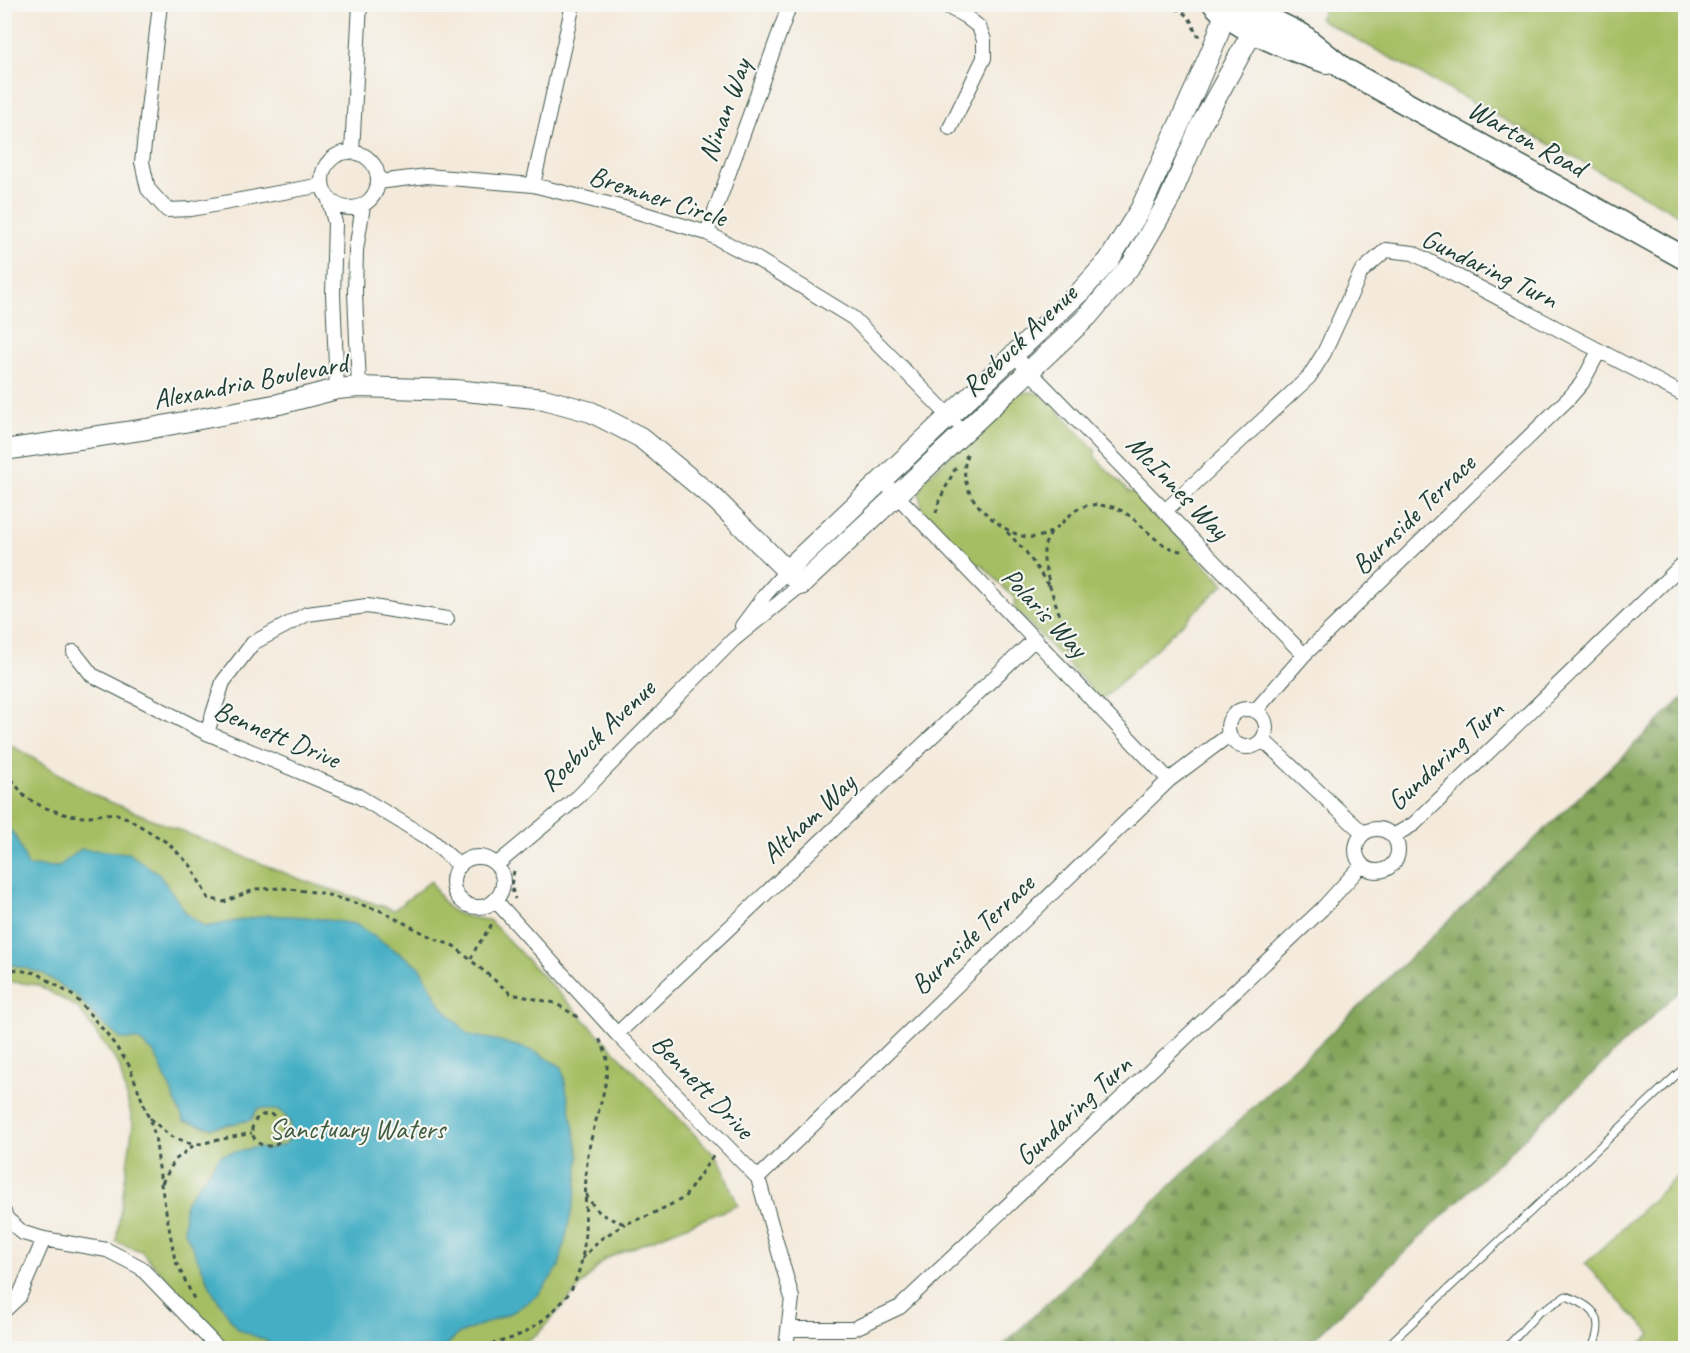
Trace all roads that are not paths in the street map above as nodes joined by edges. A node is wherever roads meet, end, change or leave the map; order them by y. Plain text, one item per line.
1 (160, 4) edge
2 (360, 4) edge
3 (573, 4) edge
4 (790, 4) edge
5 (943, 4) edge
6 (1226, 7) edge
7 (1258, 23) junction
8 (1184, 113) junction
9 (1203, 122) junction
10 (950, 128) dead end
11 (352, 152) junction
12 (378, 182) junction
13 (322, 185) junction
14 (533, 185) junction
15 (329, 200) junction
16 (363, 206) junction
17 (707, 233) junction
18 (1123, 237) junction
19 (1142, 247) junction
20 (1686, 259) edge
21 (1599, 351) junction
22 (1014, 355) junction
23 (1029, 370) junction
24 (359, 387) junction
25 (338, 389) junction
26 (1686, 396) edge
27 (948, 417) junction
28 (965, 430) junction
29 (4, 450) edge
30 (882, 480) junction
31 (897, 495) junction
32 (1166, 510) junction
33 (1686, 561) edge
34 (787, 570) junction
35 (801, 585) junction
36 (447, 619) dead end
37 (1035, 639) junction
38 (733, 640) junction
39 (74, 652) dead end
40 (1304, 655) junction
41 (1256, 710) junction
42 (207, 733) junction
43 (1229, 735) junction
44 (1263, 740) junction
45 (1169, 780) junction
46 (1363, 833) junction
47 (1393, 836) junction
48 (496, 865) junction
49 (460, 866) junction
50 (1361, 866) junction
51 (499, 906) junction
52 (617, 1034) junction
53 (1686, 1066) edge
54 (758, 1178) junction
55 (4, 1212) edge
56 (44, 1239) junction
57 (4, 1311) edge
58 (788, 1329) junction
59 (218, 1348) edge
60 (786, 1348) edge
61 (1385, 1348) edge
62 (1506, 1348) edge
63 (1592, 1348) edge

1 - 13 street
2 - 11 street
3 - 14 street
4 - 17 street, Ninan Way
5 - 10 street
6 - 7 main road, Warton Road
6 - 8 street, Roebuck Avenue
7 - 9 street, Roebuck Avenue
7 - 20 main road, Warton Road
8 - 9 street
8 - 18 street, Roebuck Avenue
9 - 19 street, Roebuck Avenue
11 - 12 street
11 - 13 street
12 - 14 street, Bremner Circle
12 - 16 street
13 - 15 street
14 - 17 street, Bremner Circle
15 - 16 street
15 - 25 street
16 - 24 street
17 - 27 street, Bremner Circle
18 - 19 street
18 - 22 street, Roebuck Avenue
19 - 23 street, Roebuck Avenue
21 - 26 street, Gundaring Turn
21 - 32 street, Gundaring Turn
21 - 40 street, Burnside Terrace
22 - 23 street, McInnes Way
22 - 27 street, Roebuck Avenue
23 - 28 street, Roebuck Avenue
23 - 32 street, McInnes Way
24 - 25 street, Alexandria Boulevard
24 - 34 street, Alexandria Boulevard
25 - 29 street, Alexandria Boulevard
27 - 28 street, Bremner Circle
27 - 30 street, Roebuck Avenue
28 - 31 street, Roebuck Avenue
30 - 31 street, Polaris Way
30 - 34 street, Roebuck Avenue
31 - 35 street, Roebuck Avenue
31 - 37 street, Polaris Way
32 - 40 street, McInnes Way
33 - 47 street, Gundaring Turn
34 - 35 street, Alexandria Boulevard
34 - 38 street, Roebuck Avenue
35 - 38 street, Roebuck Avenue
36 - 42 street
37 - 45 street, Polaris Way
37 - 52 street, Altham Way
38 - 48 street, Roebuck Avenue
39 - 42 street, Bennett Drive
40 - 41 street, Burnside Terrace
41 - 43 street, Burnside Terrace
41 - 44 street
42 - 49 street, Bennett Drive
43 - 44 street
43 - 45 street, Burnside Terrace
44 - 46 street
45 - 54 street, Burnside Terrace
46 - 47 street, Gundaring Turn
46 - 50 street, Gundaring Turn
47 - 50 street, Gundaring Turn
48 - 49 street
48 - 51 street
49 - 51 street
50 - 58 street, Gundaring Turn
51 - 52 street, Bennett Drive
52 - 54 street, Bennett Drive
53 - 61 lane
54 - 58 street, Bennett Drive
55 - 56 street
56 - 57 street
56 - 59 street
58 - 60 street, Bennett Drive
62 - 63 lane

